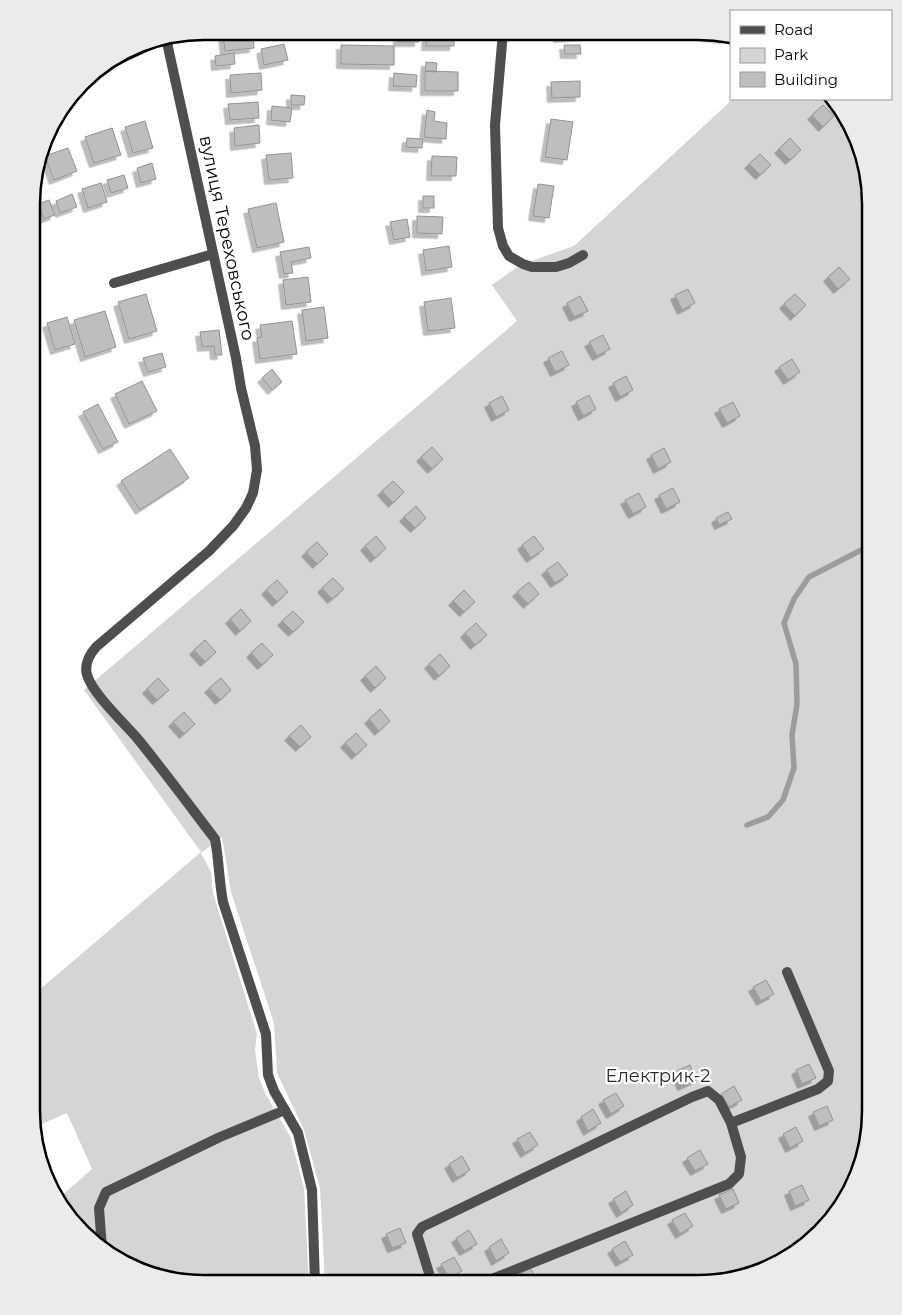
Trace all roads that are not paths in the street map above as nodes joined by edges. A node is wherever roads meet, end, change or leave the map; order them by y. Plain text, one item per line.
1 (502, 40) edge
2 (167, 45) edge
3 (213, 254) junction
4 (583, 255) dead end
5 (114, 283) dead end
6 (787, 972) dead end
7 (286, 1110) junction
8 (731, 1123) junction
9 (101, 1239) edge
10 (315, 1275) edge
11 (430, 1275) edge
12 (502, 1275) edge

1 - 4 street
2 - 3 street, вулиця Тереховського
3 - 5 street
3 - 7 street, вулиця Тереховського
6 - 8 street
7 - 9 street
7 - 10 street, вулиця Тереховського
8 - 11 street
8 - 12 street

